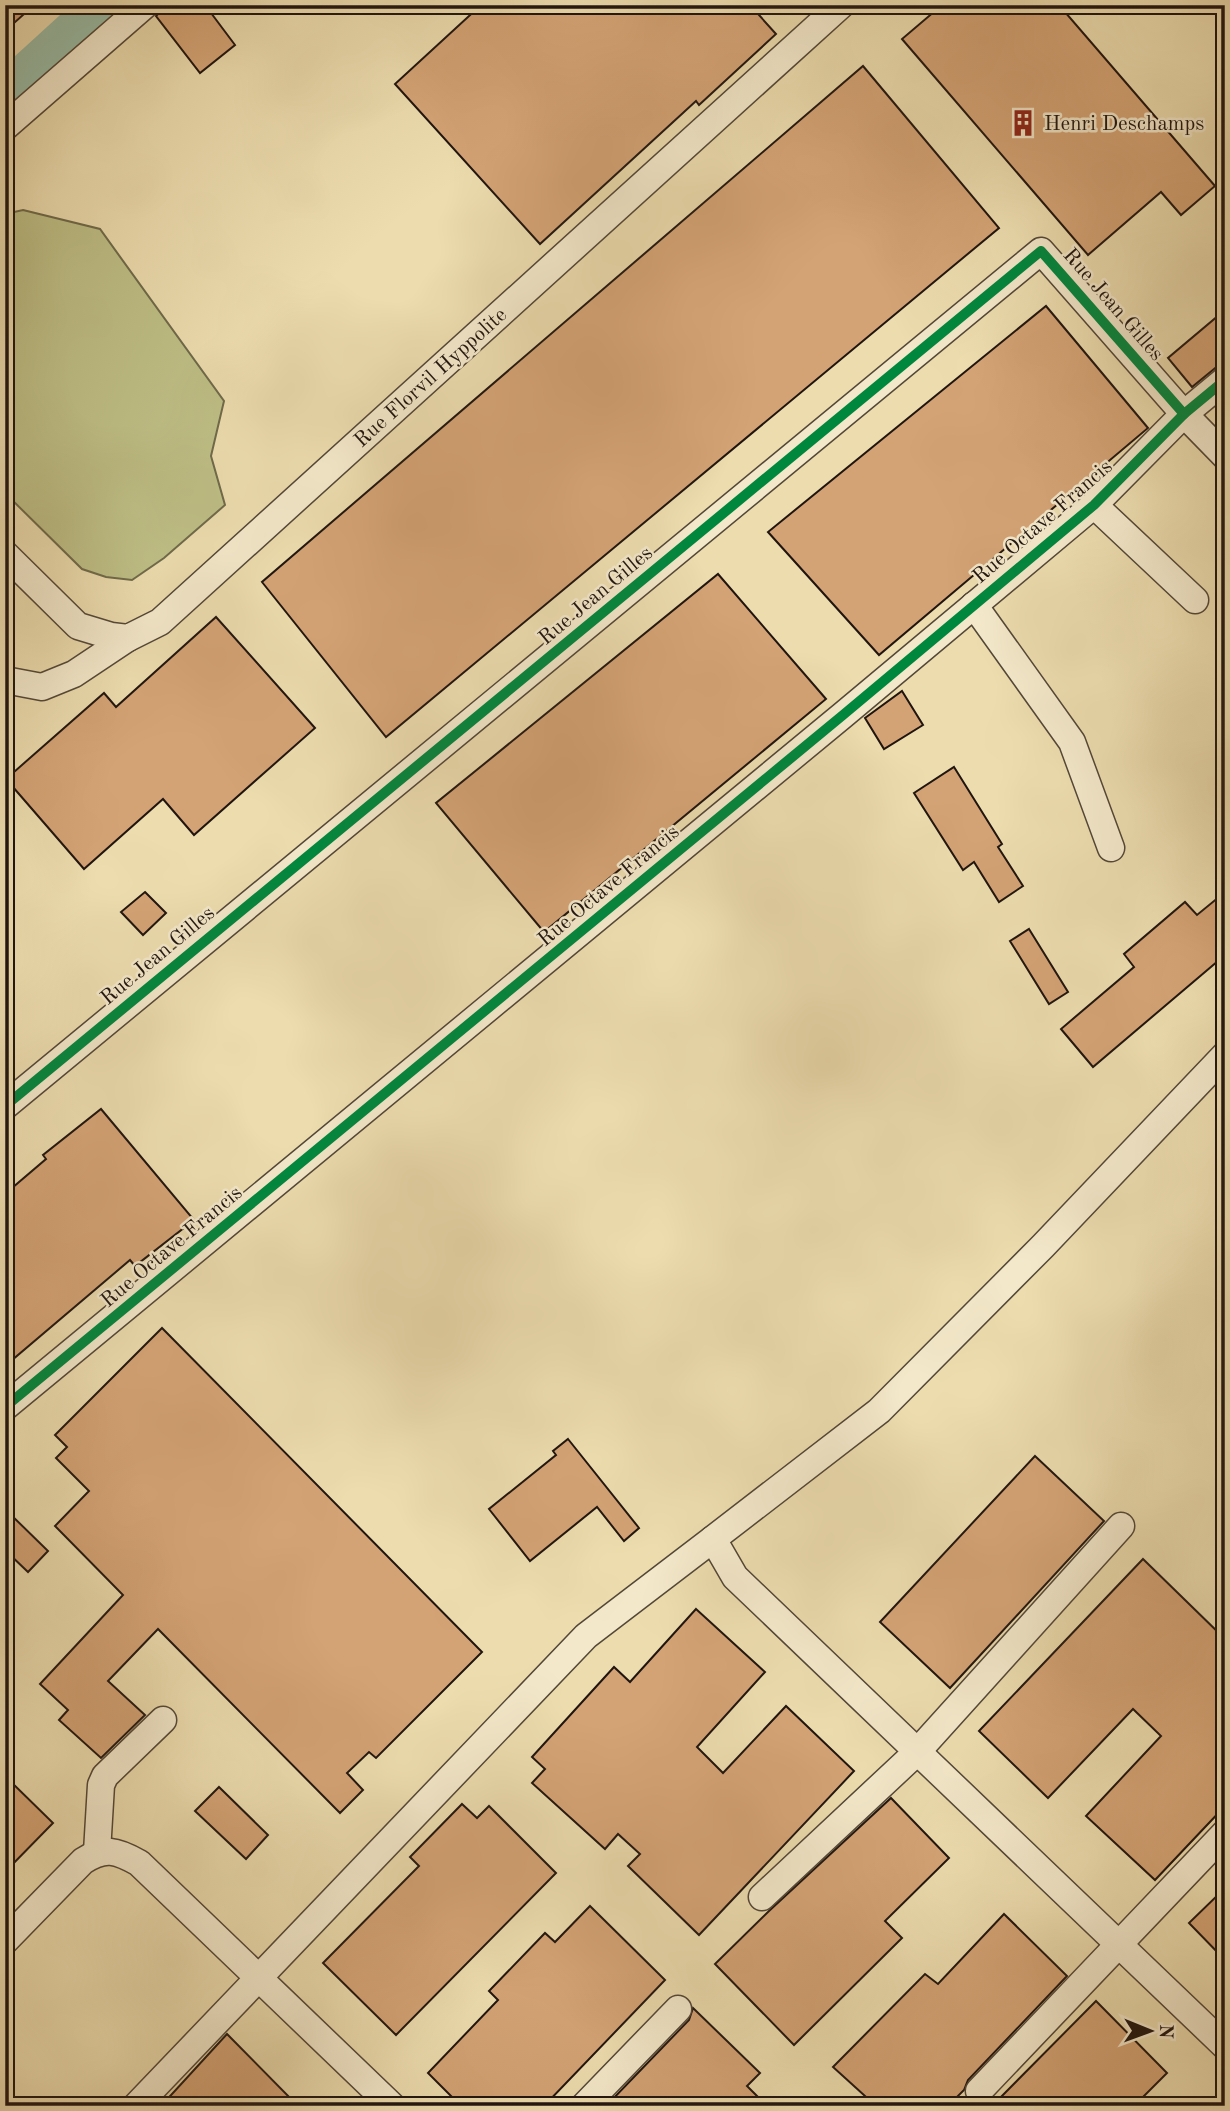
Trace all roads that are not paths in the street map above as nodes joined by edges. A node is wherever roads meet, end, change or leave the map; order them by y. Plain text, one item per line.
1 (145, 5) edge
2 (841, 5) edge
3 (5, 127) edge
4 (1225, 380) edge
5 (1184, 414) junction
6 (1225, 456) edge
7 (1094, 505) junction
8 (5, 554) edge
9 (1195, 600) dead end
10 (974, 605) junction
11 (128, 638) junction
12 (5, 680) edge
13 (1111, 848) dead end
14 (1225, 1055) edge
15 (5, 1106) edge
16 (5, 1407) edge
17 (1121, 1526) dead end
18 (713, 1539) junction
19 (163, 1720) dead end
20 (917, 1752) junction
21 (1225, 1833) edge
22 (97, 1852) junction
23 (762, 1897) dead end
24 (5, 1941) edge
25 (1119, 1945) junction
26 (258, 1978) junction
27 (678, 2010) dead end
28 (1225, 2046) edge
29 (979, 2091) dead end
30 (136, 2106) edge
31 (392, 2106) edge
32 (584, 2106) edge

1 - 3 street
2 - 11 street, Rue Florvil Hyppolite
4 - 5 street, Rue Octave Francis
5 - 6 street
5 - 7 street, Rue Octave Francis
5 - 15 street, Rue Jean Gilles
7 - 9 street
7 - 10 street, Rue Octave Francis
8 - 11 street
10 - 13 street
10 - 16 street, Rue Octave Francis
11 - 12 street, Rue Florvil Hyppolite
14 - 18 street
17 - 20 street
18 - 20 street
18 - 26 street
19 - 22 street
20 - 23 street
20 - 25 street
21 - 25 street
22 - 24 street
22 - 26 street
25 - 28 street
25 - 29 street
26 - 30 street
26 - 31 street
27 - 32 street

